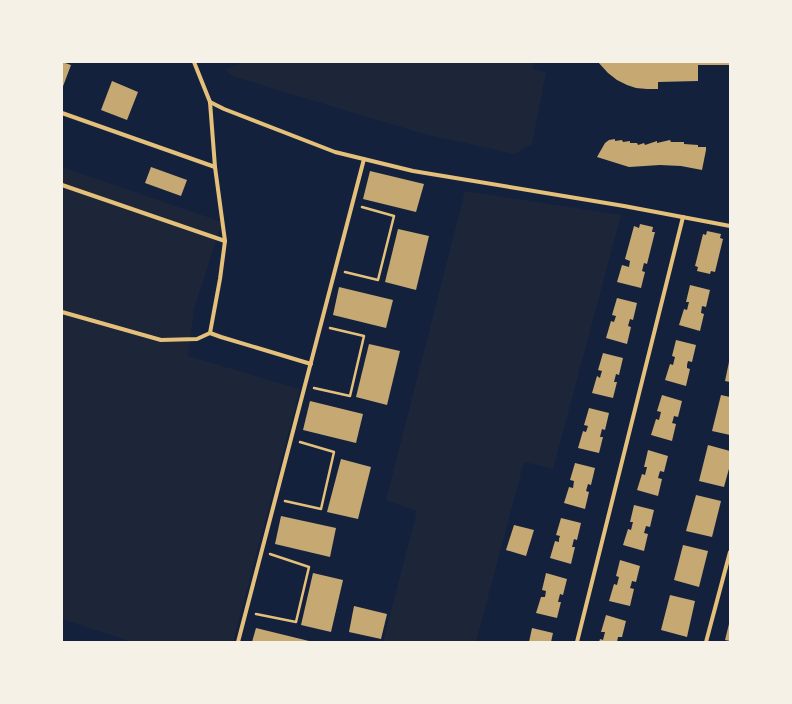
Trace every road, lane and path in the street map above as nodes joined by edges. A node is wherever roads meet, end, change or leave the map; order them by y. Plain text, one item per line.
1 (194, 62) edge
2 (210, 102) junction
3 (62, 113) edge
4 (364, 159) junction
5 (215, 168) junction
6 (62, 185) edge
7 (356, 206) dead end
8 (683, 217) junction
9 (730, 226) edge
10 (225, 241) junction
11 (338, 270) dead end
12 (62, 312) edge
13 (324, 327) dead end
14 (210, 333) junction
15 (311, 364) junction
16 (308, 386) dead end
17 (294, 440) dead end
18 (279, 500) dead end
19 (265, 552) dead end
20 (730, 552) edge
21 (249, 613) dead end
22 (238, 642) edge
23 (577, 642) edge
24 (706, 642) edge

1 - 2 street
2 - 4 street
2 - 5 street
3 - 5 street
4 - 8 street
4 - 15 street
5 - 10 street
6 - 10 street
7 - 11 path
8 - 9 street
8 - 23 street
10 - 14 street
12 - 14 street
13 - 16 path
14 - 15 street
15 - 22 street
17 - 18 path
19 - 21 path
20 - 24 street

